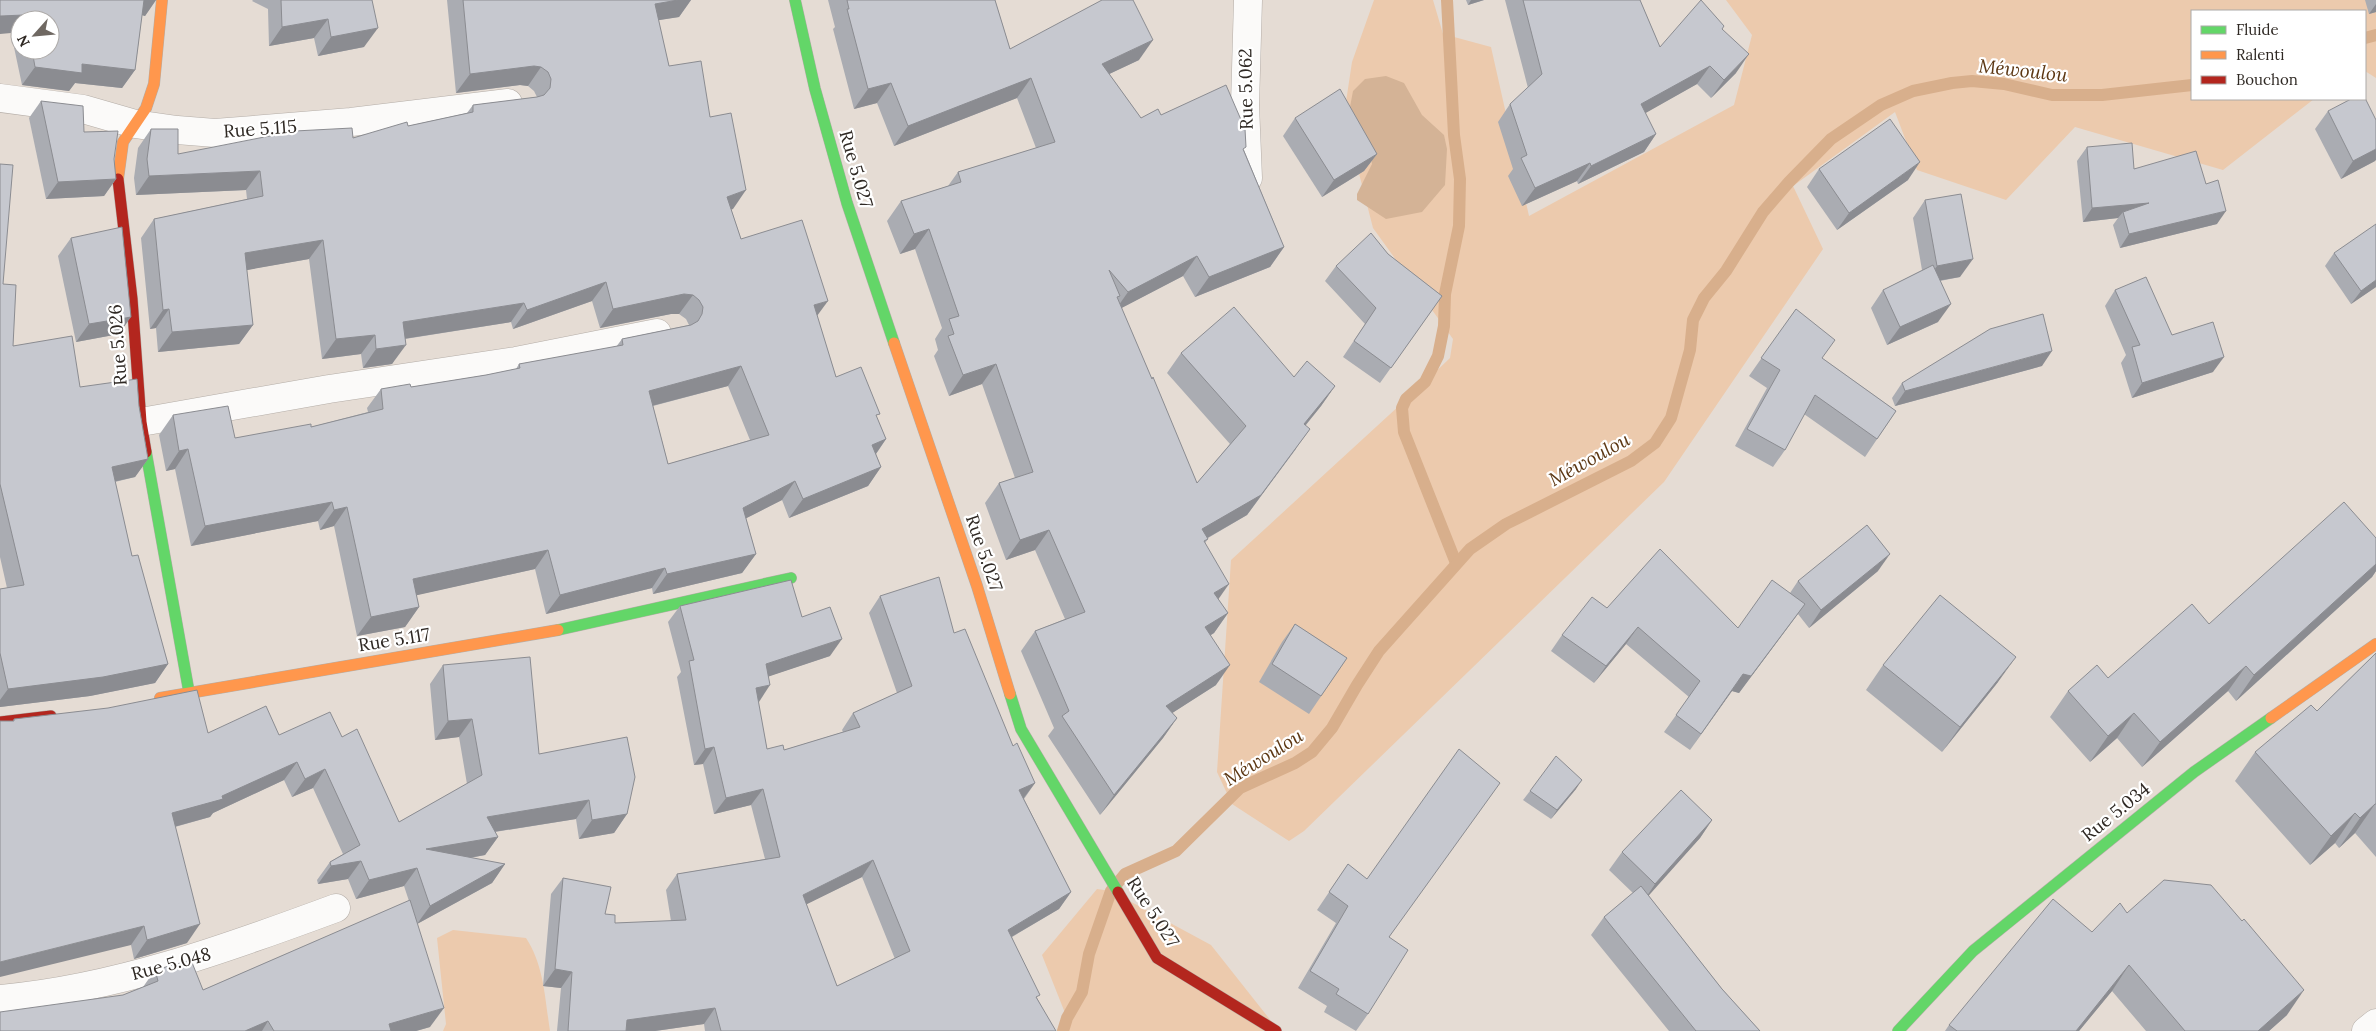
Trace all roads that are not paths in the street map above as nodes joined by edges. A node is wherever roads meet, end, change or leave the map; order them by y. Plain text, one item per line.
1 (162, 0) edge
2 (795, 0) edge
3 (1248, 0) edge
4 (0, 98) edge
5 (522, 101) edge
6 (135, 124) junction
7 (1248, 178) edge
8 (674, 329) edge
9 (141, 422) junction
10 (791, 578) edge
11 (2376, 644) edge
12 (189, 692) junction
13 (150, 700) edge
14 (64, 714) edge
15 (0, 722) edge
16 (336, 908) dead end
17 (0, 999) edge
18 (2376, 1023) edge
19 (1276, 1031) edge
20 (1898, 1031) edge
21 (2366, 1031) edge

1 - 6 street, Rue 5.026
2 - 19 street, Rue 5.027
3 - 7 street, Rue 5.062
4 - 6 street, Rue 5.115
5 - 6 street, Rue 5.115
6 - 9 street, Rue 5.026
8 - 9 street
9 - 12 street, Rue 5.026
10 - 12 street, Rue 5.117
11 - 20 street, Rue 5.034
12 - 13 street, Rue 5.117
14 - 15 street
16 - 17 street, Rue 5.048
18 - 21 street

